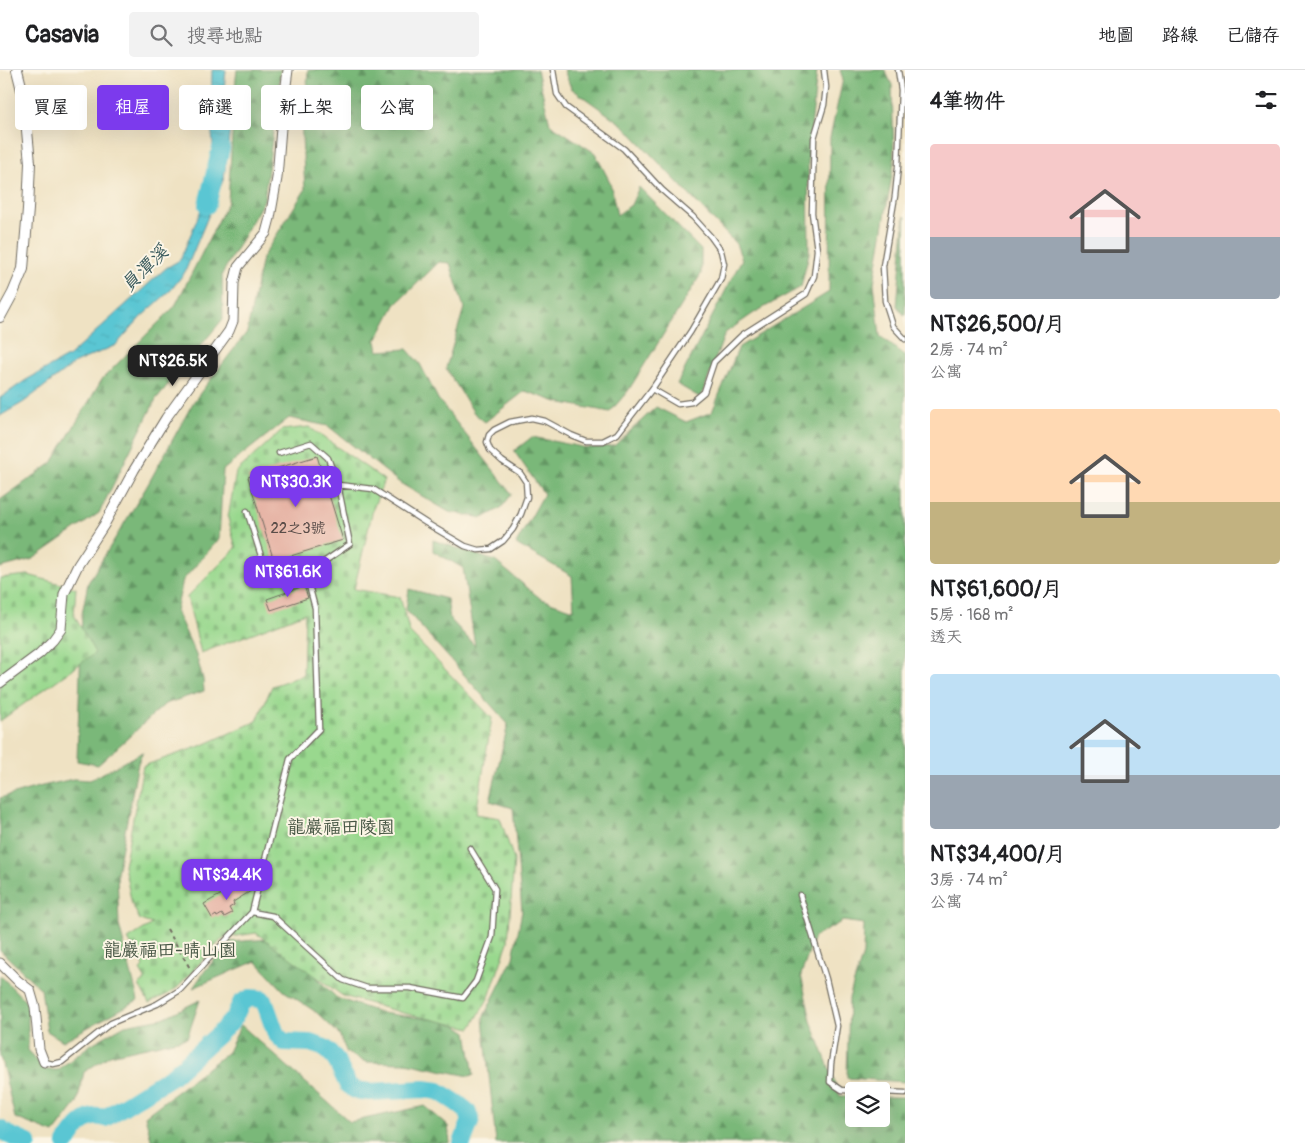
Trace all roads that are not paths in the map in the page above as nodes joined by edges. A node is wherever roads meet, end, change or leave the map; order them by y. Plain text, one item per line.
1 (17, 70) edge
2 (288, 70) edge
3 (553, 70) edge
4 (824, 70) edge
5 (898, 70) edge
6 (0, 317) edge
7 (905, 339) edge
8 (652, 389) junction
9 (279, 453) dead end
10 (338, 485) junction
11 (247, 511) dead end
12 (306, 574) junction
13 (0, 683) edge
14 (470, 848) dead end
15 (800, 895) dead end
16 (252, 912) junction
17 (0, 963) edge
18 (44, 1062) joint
19 (845, 1090) edge
20 (890, 1092) edge
21 (905, 1093) edge

1 - 6 street
2 - 13 street
3 - 8 lane
4 - 8 lane
5 - 7 lane
8 - 10 lane
9 - 10 lane
10 - 12 lane
11 - 12 lane
12 - 16 lane
14 - 16 lane
15 - 19 lane
16 - 18 lane
17 - 18 street
20 - 21 lane

